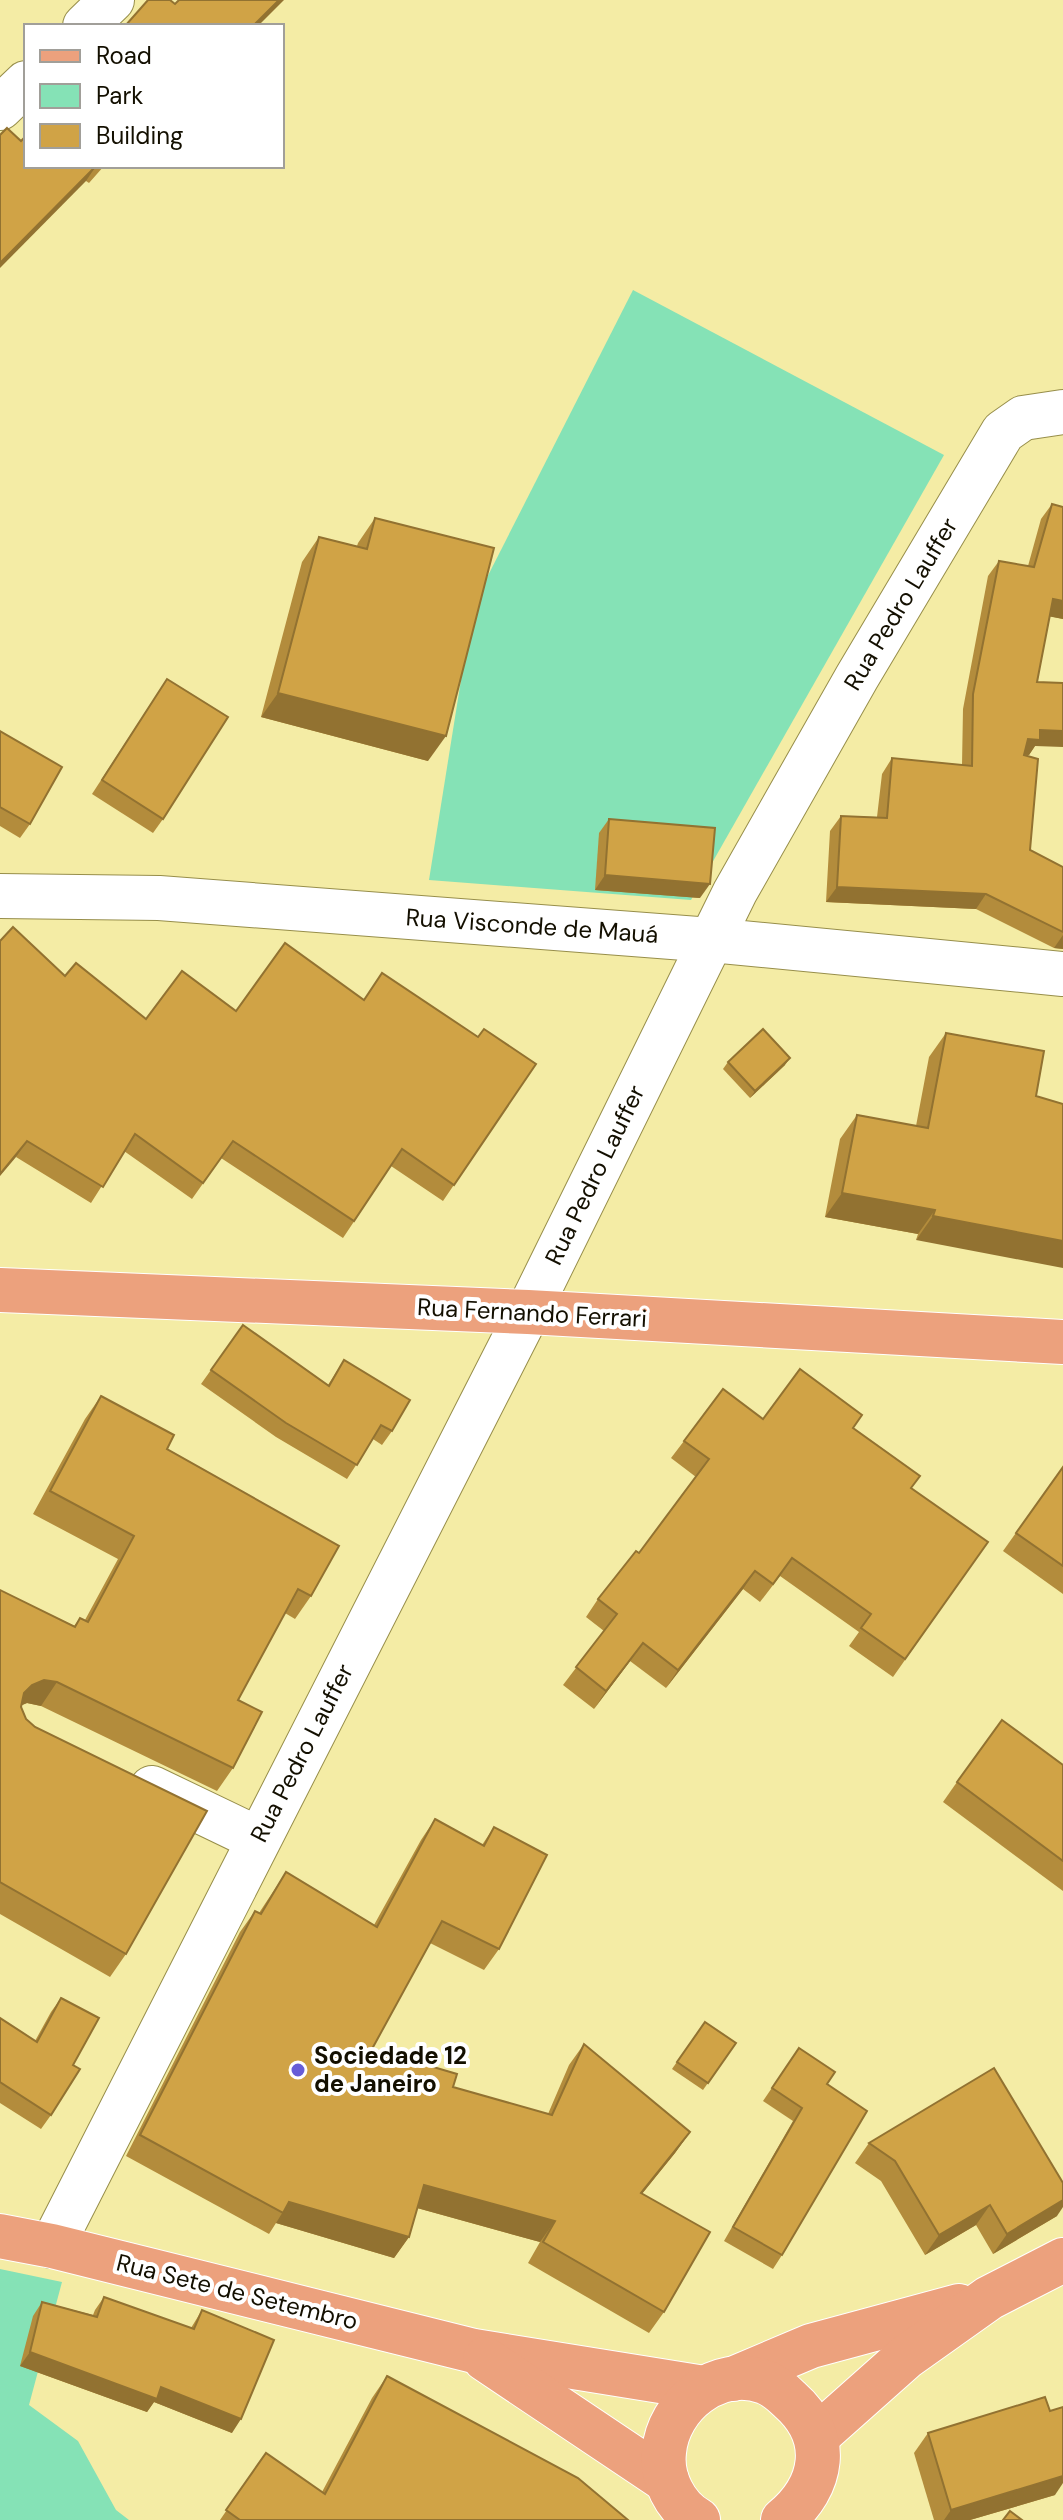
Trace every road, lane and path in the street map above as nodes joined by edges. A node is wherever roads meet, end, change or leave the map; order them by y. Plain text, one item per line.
1 (112, 0) edge
2 (87, 24) edge
3 (24, 85) edge
4 (0, 108) edge
5 (1063, 412) edge
6 (0, 896) edge
7 (711, 940) junction
8 (1063, 974) edge
9 (0, 1290) edge
10 (528, 1312) junction
11 (1063, 1342) edge
12 (115, 1770) edge
13 (258, 1839) junction
14 (0, 2236) edge
15 (52, 2246) junction
16 (1063, 2260) edge
17 (989, 2298) junction
18 (474, 2351) junction
19 (719, 2383) junction
20 (816, 2437) junction
21 (667, 2481) junction
22 (820, 2502) edge
23 (698, 2520) edge
24 (783, 2520) edge

1 - 2 street
3 - 4 street
5 - 7 street, Rua Pedro Lauffer
6 - 7 street, Rua Visconde de Mauá
7 - 8 street, Rua Visconde de Mauá
7 - 10 street, Rua Pedro Lauffer
9 - 10 main road, Rua Fernando Ferrari
10 - 11 main road, Rua Fernando Ferrari
10 - 13 street, Rua Pedro Lauffer
12 - 13 street
13 - 15 street, Rua Pedro Lauffer
14 - 15 main road, Rua Sete de Setembro
15 - 18 main road, Rua Sete de Setembro
16 - 17 main road
17 - 19 main road
17 - 20 main road
18 - 19 main road, Rua Sete de Setembro
18 - 21 main road, Rua Sete de Setembro
19 - 20 main road, Rua Sete de Setembro
19 - 21 main road
20 - 22 main road
21 - 23 main road
22 - 24 main road

